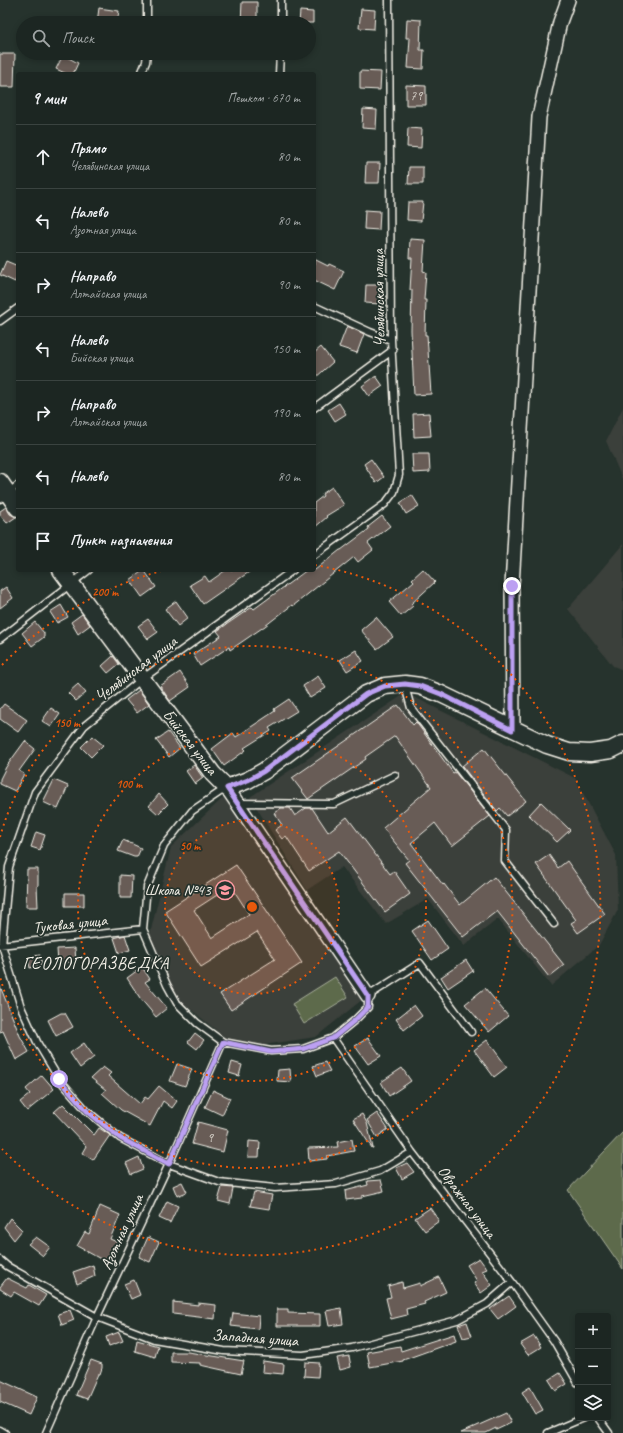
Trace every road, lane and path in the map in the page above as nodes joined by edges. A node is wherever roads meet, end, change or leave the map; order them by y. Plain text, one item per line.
1 (147, 0) edge
2 (280, 0) edge
3 (389, 0) edge
4 (568, 0) edge
5 (147, 16) edge
6 (281, 16) edge
7 (146, 60) edge
8 (280, 60) edge
9 (142, 72) edge
10 (279, 72) edge
11 (316, 307) edge
12 (16, 309) edge
13 (0, 321) edge
14 (391, 340) junction
15 (393, 350) junction
16 (316, 407) edge
17 (6, 490) edge
18 (16, 505) edge
19 (316, 554) edge
20 (62, 572) edge
21 (86, 572) edge
22 (290, 572) edge
23 (71, 584) junction
24 (0, 639) edge
25 (142, 679) junction
26 (405, 684) junction
27 (512, 730) junction
28 (623, 744) edge
29 (396, 775) dead end
30 (227, 788) junction
31 (238, 803) junction
32 (554, 924) dead end
33 (143, 929) junction
34 (1, 945) edge
35 (368, 996) junction
36 (471, 1032) dead end
37 (333, 1038) junction
38 (223, 1042) junction
39 (412, 1152) junction
40 (169, 1164) junction
41 (0, 1260) edge
42 (512, 1282) junction
43 (97, 1317) junction
44 (575, 1379) edge
45 (576, 1421) edge
46 (600, 1421) edge
47 (0, 1430) edge
48 (5, 1433) edge
49 (46, 1433) edge
50 (548, 1433) edge
51 (609, 1433) edge

1 - 5 lane
2 - 6 lane
3 - 14 lane, Челябинская улица
4 - 27 street
7 - 9 lane
8 - 10 lane
11 - 14 lane
12 - 13 lane
14 - 15 lane, Челябинская улица
15 - 16 lane
15 - 19 lane, Челябинская улица
17 - 18 street
20 - 23 street, Бийская улица
21 - 23 lane
22 - 25 lane, Челябинская улица
23 - 24 lane
23 - 25 street, Бийская улица
25 - 30 street, Бийская улица
25 - 34 lane, Челябинская улица
26 - 27 street
26 - 30 street
26 - 32 lane
27 - 28 street
29 - 31 lane
30 - 31 street, Бийская улица
30 - 33 lane
31 - 35 street, Бийская улица
33 - 34 lane, Туковая улица
33 - 38 lane
34 - 40 lane, Челябинская улица
35 - 36 lane
35 - 37 lane
37 - 38 lane
37 - 39 lane, Овражная улица
38 - 40 lane, Азотная улица
39 - 40 lane, Челябинская улица
39 - 42 lane, Овражная улица
40 - 43 lane, Азотная улица
41 - 43 lane, Западная улица
42 - 43 lane, Западная улица
42 - 44 lane, Овражная улица
43 - 49 lane, Азотная улица
45 - 50 lane
46 - 51 lane
47 - 48 lane

